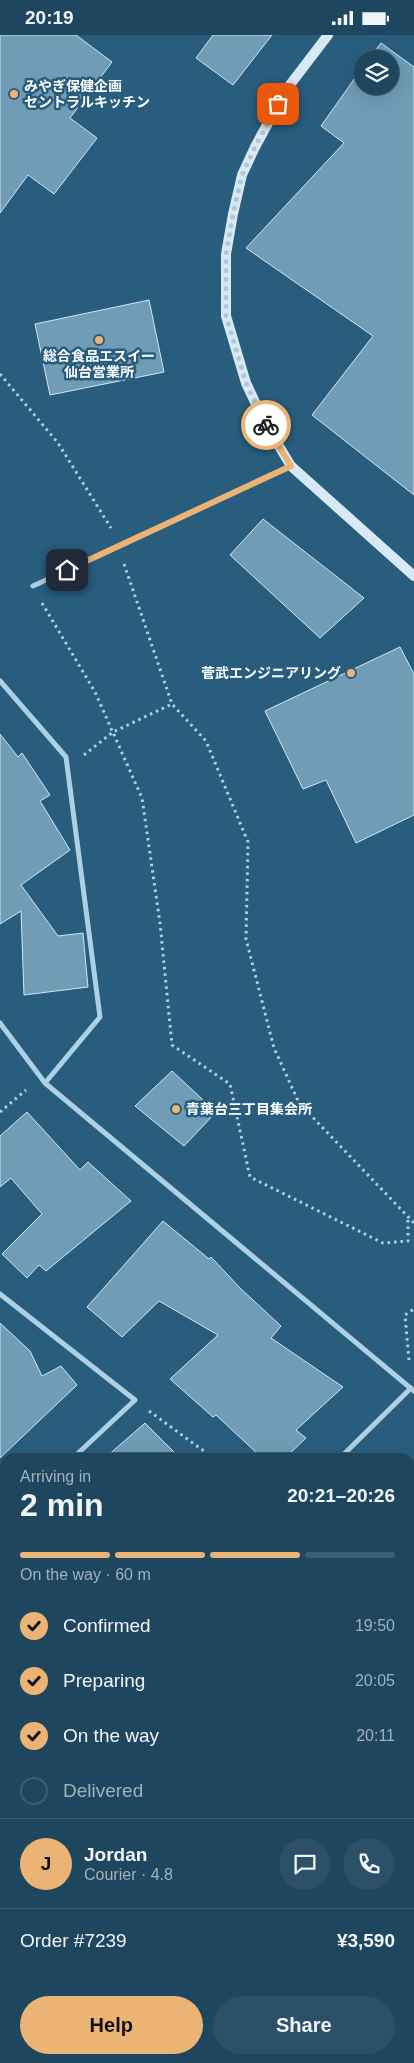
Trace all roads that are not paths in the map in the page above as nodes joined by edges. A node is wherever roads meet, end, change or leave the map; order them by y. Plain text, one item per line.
1 (328, 35) edge
2 (291, 466) junction
3 (414, 577) edge
4 (33, 586) road end
5 (0, 681) edge
6 (0, 1023) edge
7 (45, 1083) junction
8 (0, 1294) edge
9 (412, 1389) edge
10 (78, 1453) edge
11 (345, 1453) edge

1 - 2 street
2 - 3 street
2 - 4 street
5 - 7 street
6 - 7 street
7 - 9 street
8 - 10 street
9 - 11 street

